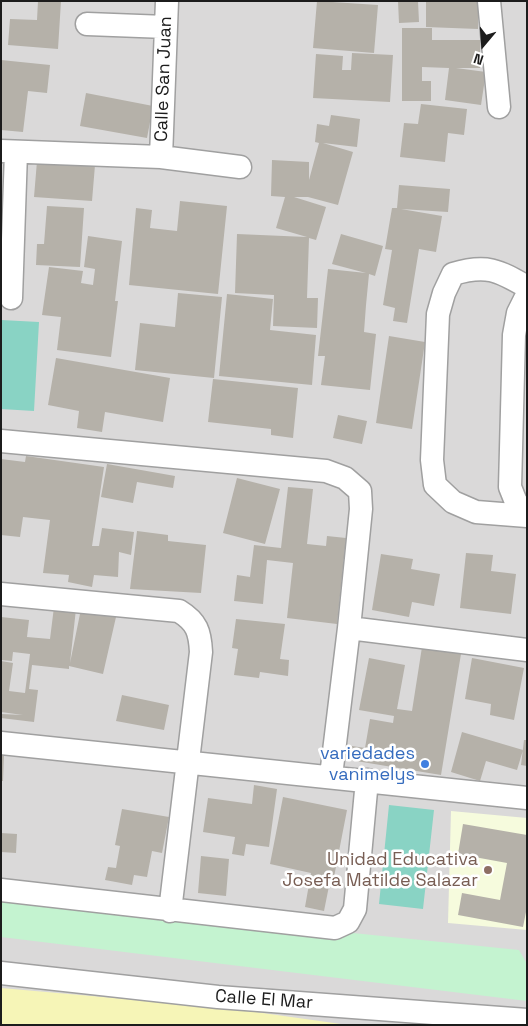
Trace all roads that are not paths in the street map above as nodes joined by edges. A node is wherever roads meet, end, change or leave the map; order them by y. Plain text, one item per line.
1 (167, 1) edge
2 (489, 1) edge
3 (87, 24) dead end
4 (166, 27) junction
5 (499, 107) dead end
6 (8, 152) edge
7 (161, 157) junction
8 (240, 167) dead end
9 (527, 287) edge
10 (527, 295) edge
11 (11, 298) dead end
12 (1, 440) edge
13 (527, 515) edge
14 (1, 594) edge
15 (349, 628) junction
16 (527, 650) edge
17 (1, 742) edge
18 (188, 762) junction
19 (331, 776) junction
20 (368, 780) junction
21 (527, 798) edge
22 (1, 890) edge
23 (170, 911) junction
24 (1, 973) edge
25 (527, 1020) edge

1 - 4 street, Calle San Juan
2 - 5 street
3 - 4 street
4 - 7 street, Calle San Juan
6 - 7 street
6 - 11 street
7 - 8 street
9 - 13 street
10 - 13 street
12 - 15 street
14 - 18 street
15 - 16 street
15 - 19 street
17 - 18 street
18 - 19 street
18 - 23 street
19 - 20 street
20 - 21 street
20 - 23 street
22 - 23 street
24 - 25 street, Calle El Mar

